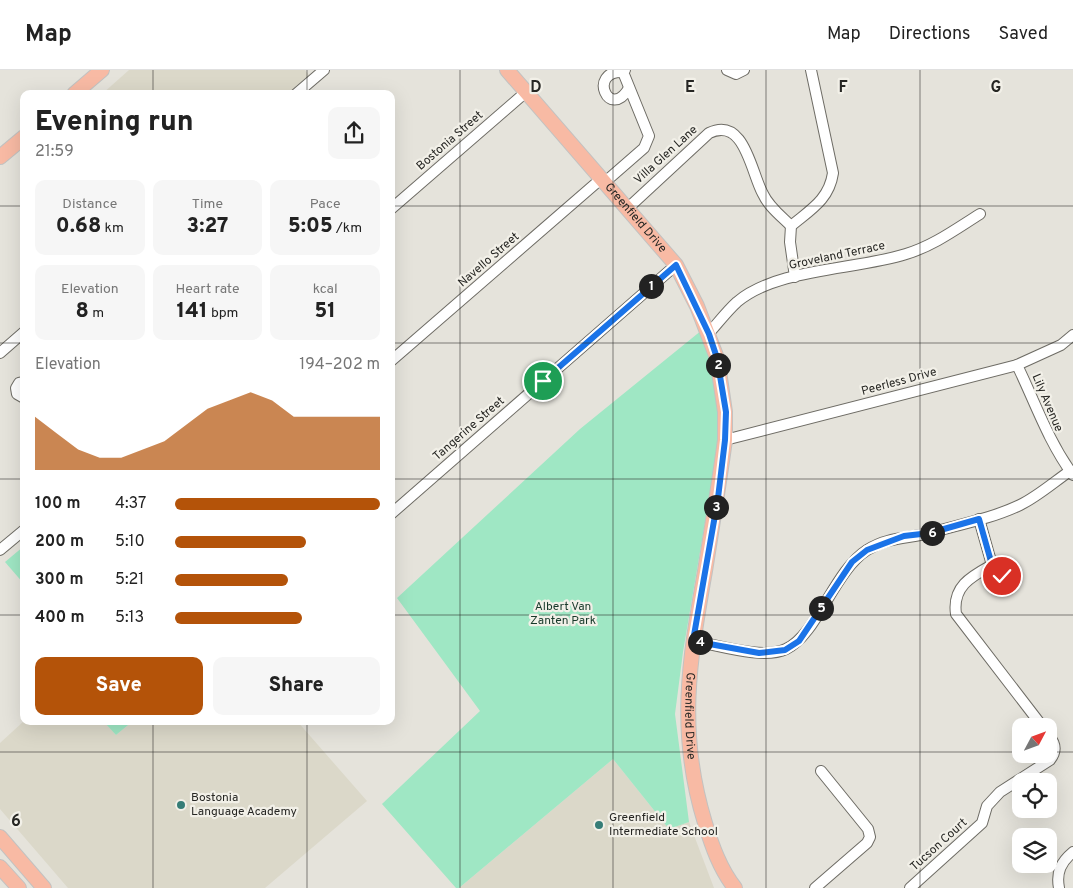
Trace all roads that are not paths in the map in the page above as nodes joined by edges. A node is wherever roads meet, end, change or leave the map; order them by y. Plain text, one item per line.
1 (102, 70) edge
2 (324, 70) edge
3 (507, 70) edge
4 (727, 70) edge
5 (744, 70) edge
6 (811, 70) edge
7 (624, 71) edge
8 (629, 88) junction
9 (79, 90) edge
10 (301, 90) edge
11 (526, 92) junction
12 (20, 140) edge
13 (0, 157) edge
14 (604, 180) junction
15 (395, 206) edge
16 (628, 208) junction
17 (980, 214) dead end
18 (791, 226) junction
19 (676, 265) junction
20 (796, 277) junction
21 (709, 334) junction
22 (1073, 335) edge
23 (20, 336) edge
24 (0, 353) edge
25 (395, 358) edge
26 (1017, 364) junction
27 (20, 383) edge
28 (20, 396) edge
29 (725, 440) junction
30 (1072, 473) edge
31 (395, 511) edge
32 (979, 519) junction
33 (20, 533) edge
34 (0, 550) edge
35 (992, 565) junction
36 (1002, 576) dead end
37 (693, 641) junction
38 (1036, 718) edge
39 (1045, 763) edge
40 (821, 771) dead end
41 (0, 837) edge
42 (1073, 852) edge
43 (0, 867) edge
44 (724, 870) junction
45 (19, 888) edge
46 (44, 888) edge
47 (727, 888) edge
48 (735, 888) edge
49 (815, 888) edge
50 (910, 888) edge
51 (1059, 888) edge

1 - 9 main road
2 - 10 street
3 - 11 main road, Greenfield Drive
4 - 5 street
6 - 18 street
7 - 8 street
7 - 8 street
8 - 14 street, Navello Street
11 - 14 main road, Greenfield Drive
11 - 15 street, Bostonia Street
12 - 13 main road
14 - 16 main road, Greenfield Drive
14 - 25 street, Navello Street
16 - 18 street, Villa Glen Lane
16 - 19 main road, Greenfield Drive
17 - 20 street, Groveland Terrace
18 - 20 street
19 - 21 main road, Greenfield Drive
19 - 31 street, Tangerine Street
20 - 21 street, Groveland Terrace
21 - 29 main road, Greenfield Drive
22 - 26 street, Peerless Drive
23 - 24 street
26 - 29 street, Peerless Drive
26 - 30 street, Lily Avenue
27 - 28 street
29 - 37 main road, Greenfield Drive
30 - 32 street
32 - 35 street
32 - 37 street
33 - 34 street
35 - 36 street
35 - 38 street
37 - 44 main road, Greenfield Drive
39 - 50 street, Tucson Court
40 - 49 street
41 - 46 main road
42 - 51 street
43 - 45 main road
44 - 47 main road
44 - 48 main road, Greenfield Drive

